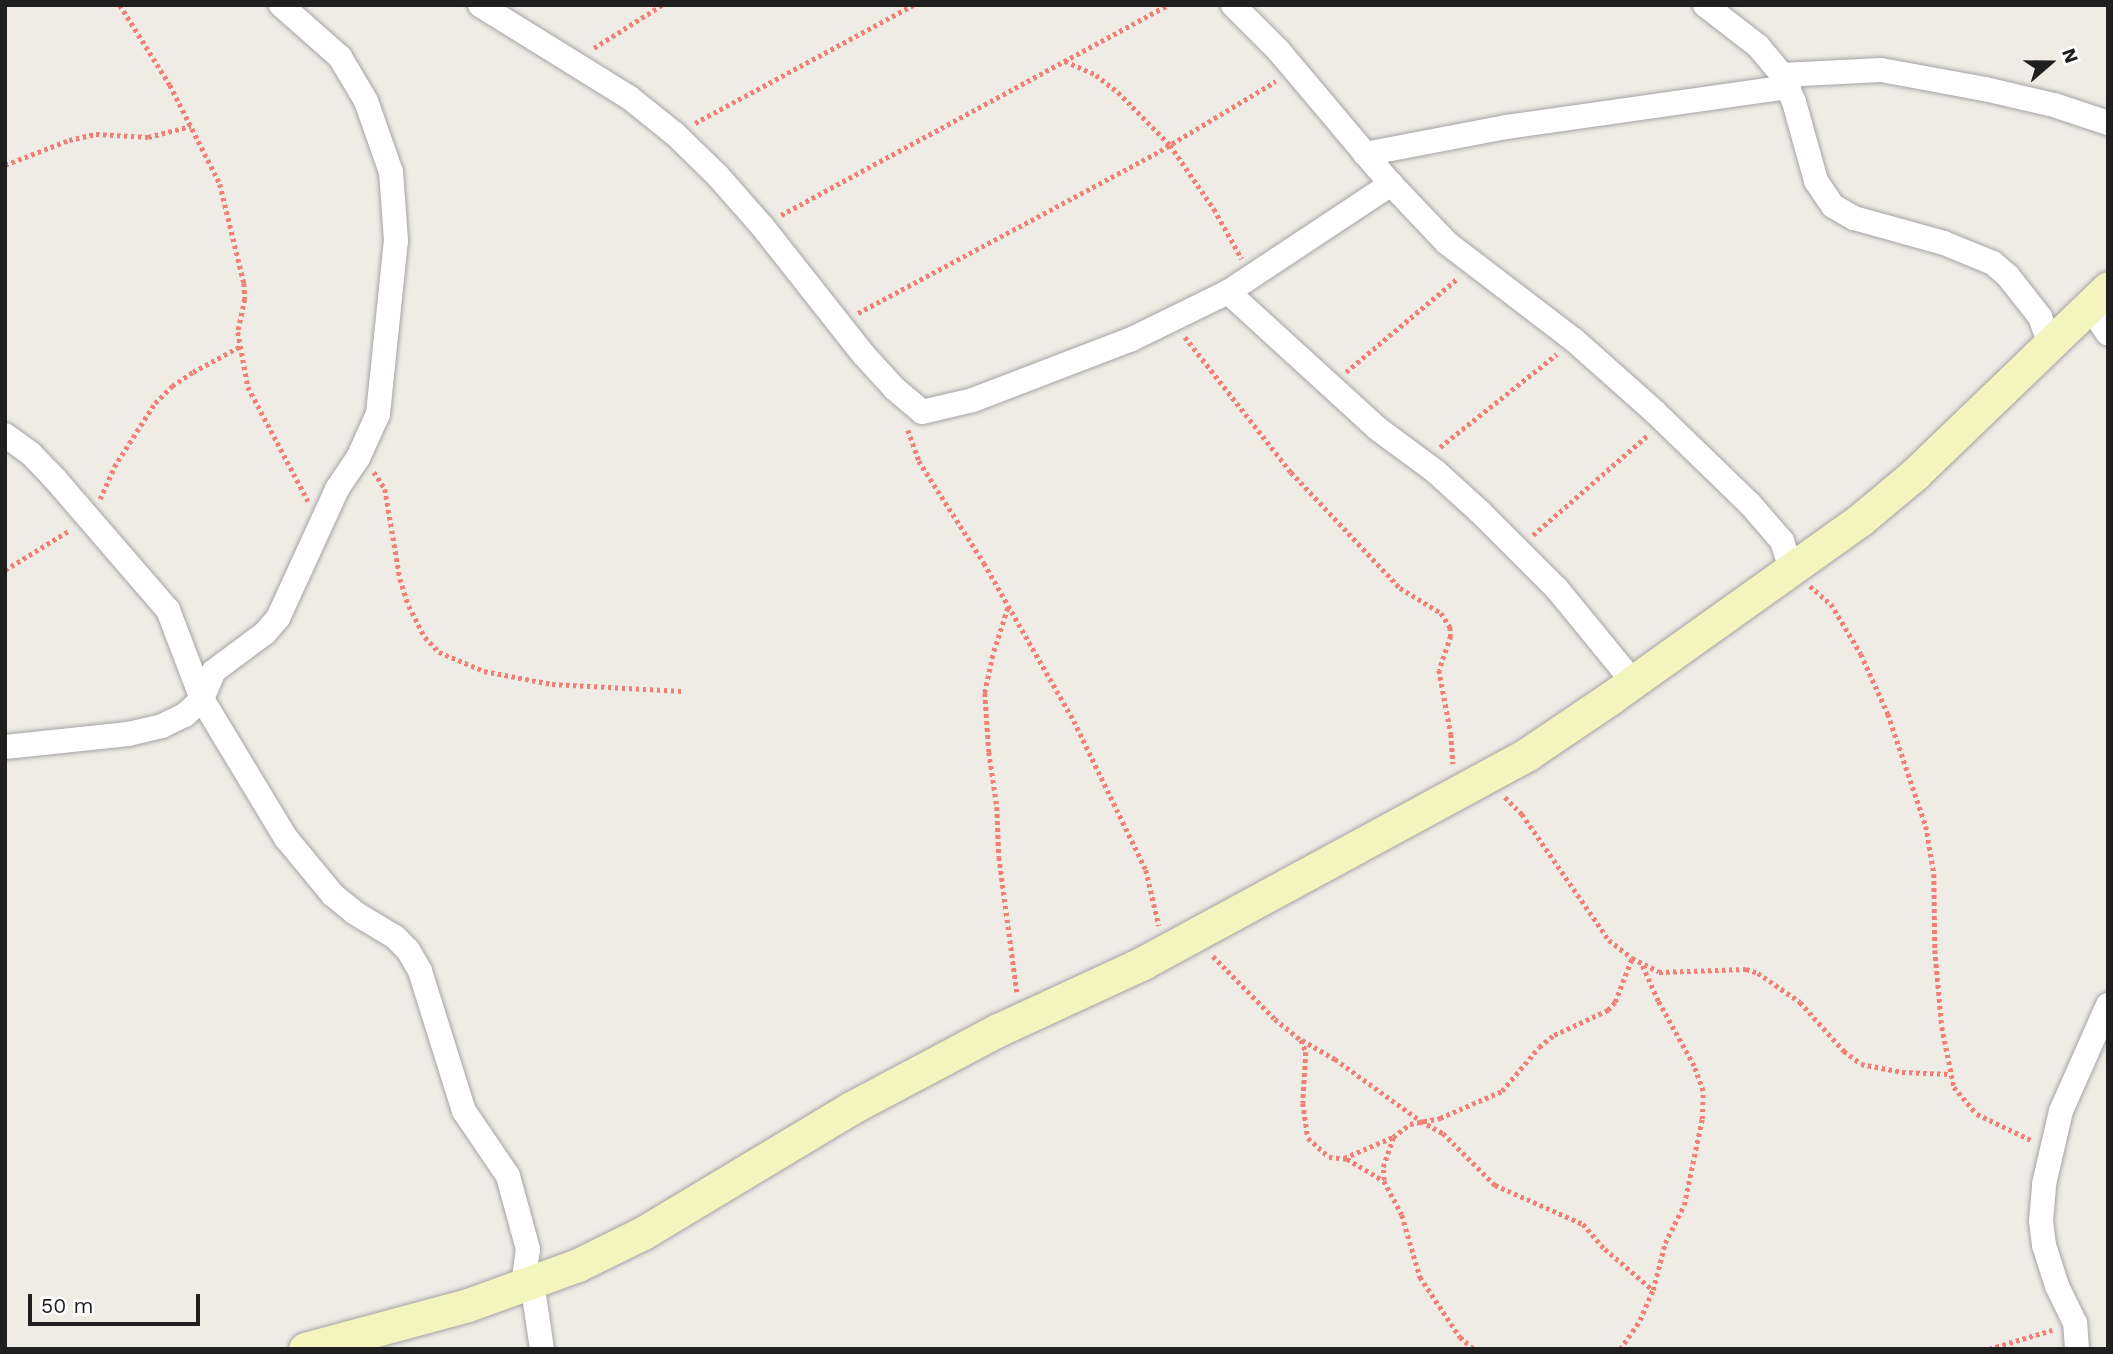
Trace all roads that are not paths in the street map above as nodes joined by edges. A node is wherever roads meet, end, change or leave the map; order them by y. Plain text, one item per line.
1 (281, 5) edge
2 (481, 5) edge
3 (1233, 5) edge
4 (1705, 5) edge
5 (1786, 81) junction
6 (2108, 123) edge
7 (1365, 154) junction
8 (1391, 184) junction
9 (1228, 292) junction
10 (2102, 310) edge
11 (2050, 345) junction
12 (5, 435) edge
13 (1791, 569) junction
14 (1633, 682) junction
15 (202, 699) junction
16 (5, 747) edge
17 (2108, 1005) edge
18 (528, 1283) junction
19 (305, 1349) edge
20 (542, 1349) edge
21 (2077, 1349) edge

1 - 15 street
2 - 9 street
3 - 7 street
4 - 5 street
5 - 6 street
5 - 7 street
5 - 11 street
7 - 8 street
8 - 9 street
8 - 13 street
9 - 14 street
10 - 11 street
11 - 13 street
12 - 15 street
13 - 14 street
14 - 18 street
15 - 16 street
15 - 18 street
17 - 21 street
18 - 19 street
18 - 20 street

